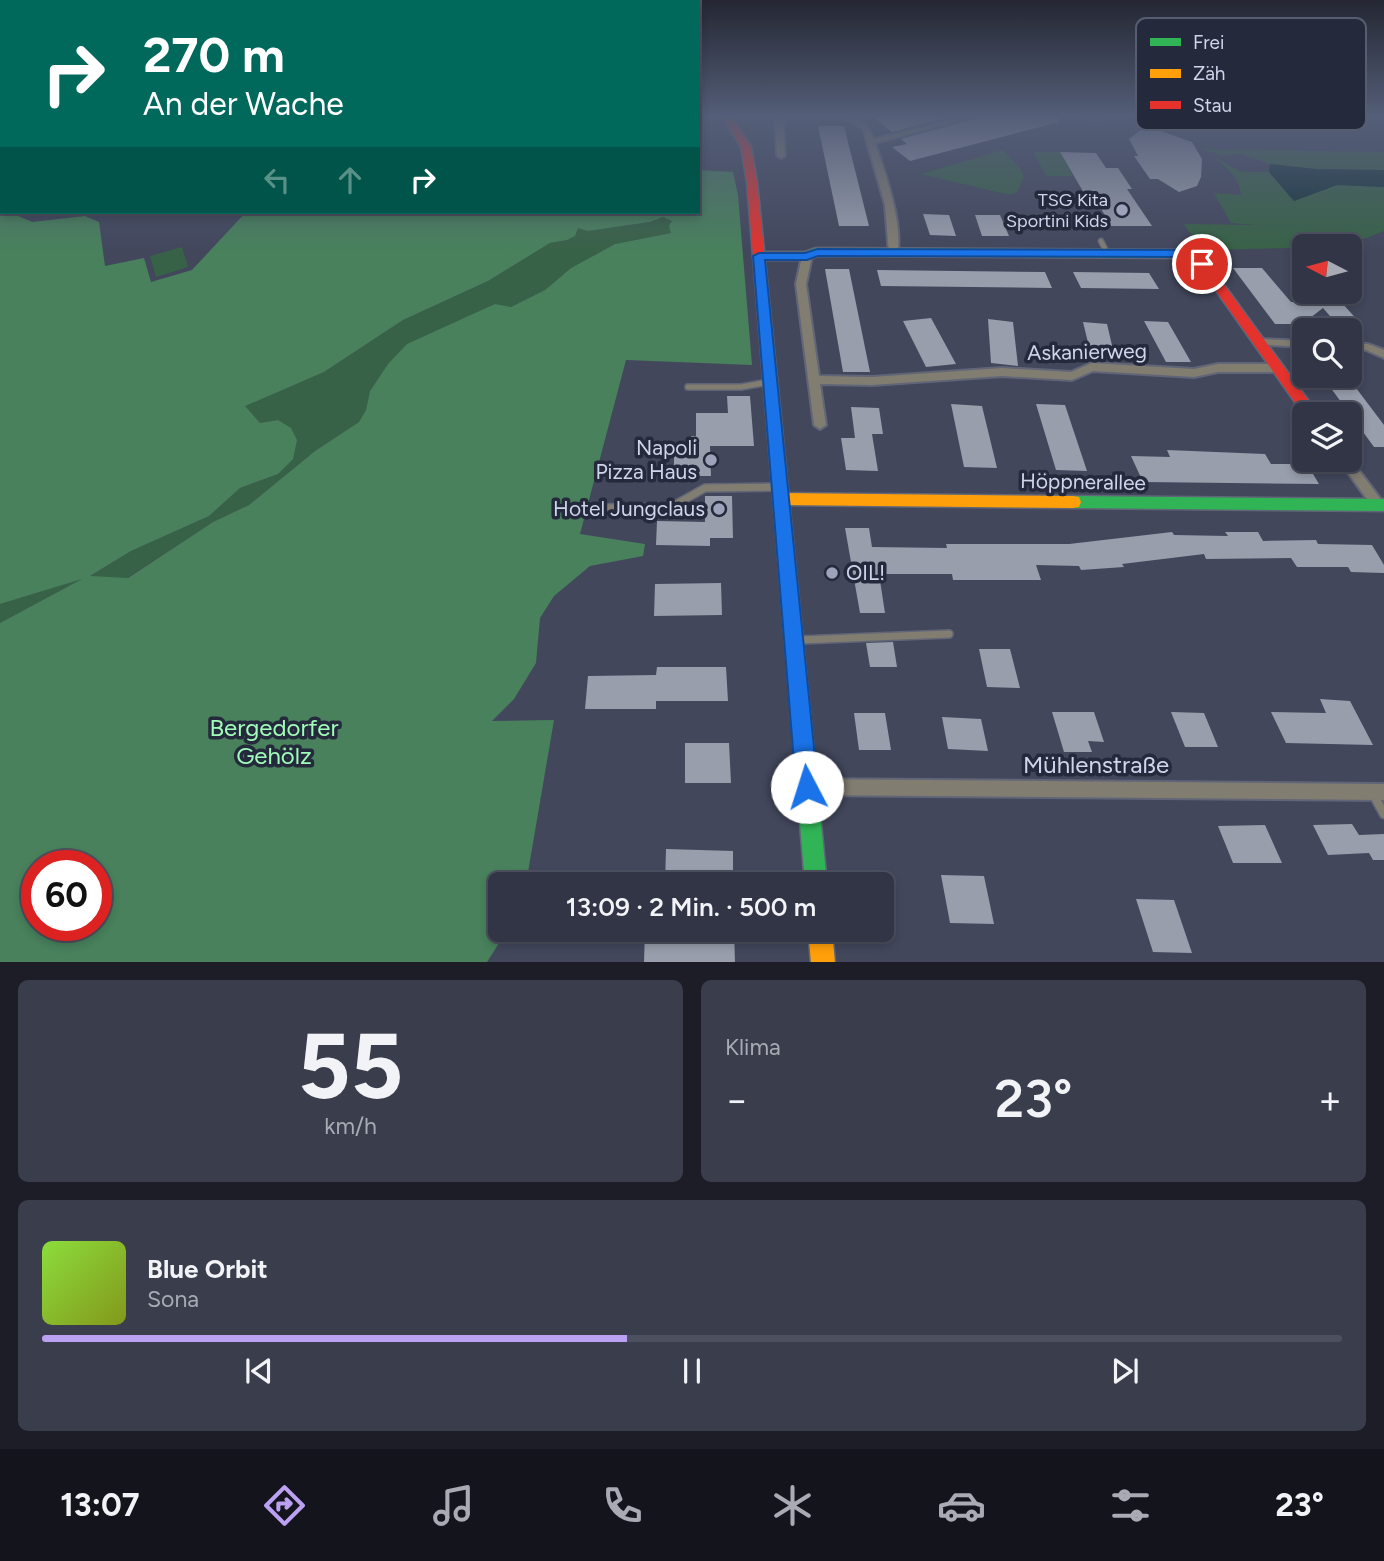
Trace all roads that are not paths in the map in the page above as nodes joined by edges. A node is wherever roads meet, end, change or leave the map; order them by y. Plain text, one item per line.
1 (748, 162) edge
2 (876, 162) edge
3 (894, 253) junction
4 (759, 256) junction
5 (807, 256) junction
6 (1259, 342) junction
7 (1292, 343) edge
8 (1362, 347) edge
9 (1384, 354) edge
10 (1278, 368) junction
11 (814, 380) junction
12 (771, 382) junction
13 (688, 387) dead end
14 (1303, 402) edge
15 (820, 425) dead end
16 (1355, 472) edge
17 (780, 493) junction
18 (1381, 505) edge
19 (591, 508) dead end
20 (949, 634) dead end
21 (794, 640) junction
22 (807, 787) junction
23 (1378, 792) edge
24 (1384, 814) edge
25 (815, 872) edge
26 (821, 942) edge
27 (823, 962) edge

1 - 4 street
2 - 3 street
3 - 5 street
3 - 6 street
4 - 5 street
4 - 12 street
5 - 11 street
6 - 7 street
6 - 10 street
8 - 9 street
10 - 11 street, Askanierweg
10 - 14 street
11 - 15 street
12 - 13 lane
12 - 17 street
16 - 18 street
17 - 18 street, Höppnerallee
17 - 19 lane
17 - 21 street
20 - 21 lane
21 - 22 street
22 - 23 street, Mühlenstraße
22 - 25 street
23 - 24 lane
26 - 27 street

